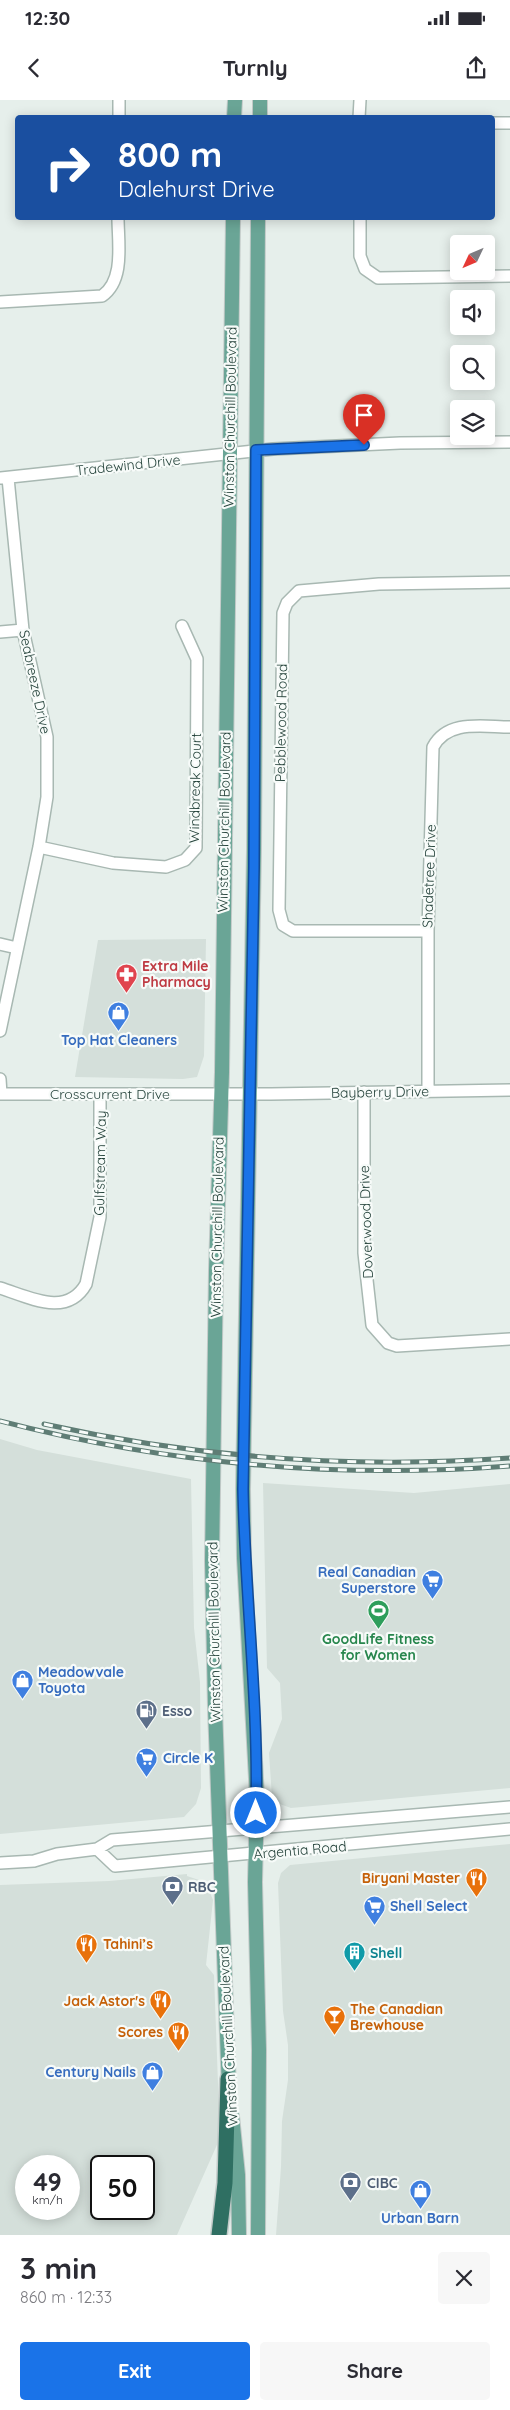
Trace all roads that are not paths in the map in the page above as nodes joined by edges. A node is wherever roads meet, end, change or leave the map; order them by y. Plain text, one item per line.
1 (119, 100) edge
2 (235, 100) edge
3 (260, 100) edge
4 (360, 100) edge
5 (119, 115) edge
6 (234, 115) edge
7 (260, 115) edge
8 (359, 115) edge
9 (495, 123) edge
10 (510, 123) edge
11 (118, 220) edge
12 (233, 220) edge
13 (258, 220) edge
14 (360, 220) edge
15 (510, 276) edge
16 (0, 302) edge
17 (510, 442) edge
18 (256, 450) junction
19 (230, 454) junction
20 (4, 478) edge
21 (510, 582) edge
22 (182, 626) dead end
23 (23, 630) junction
24 (0, 632) edge
25 (510, 727) edge
26 (39, 847) junction
27 (428, 930) junction
28 (0, 944) edge
29 (17, 948) junction
30 (0, 1031) edge
31 (0, 1079) edge
32 (510, 1090) edge
33 (428, 1091) junction
34 (364, 1092) junction
35 (1, 1094) edge
36 (100, 1094) junction
37 (221, 1094) junction
38 (250, 1094) junction
39 (0, 1288) edge
40 (510, 1339) edge
41 (510, 1807) edge
42 (256, 1827) junction
43 (510, 1829) edge
44 (219, 1831) junction
45 (98, 1849) junction
46 (255, 1854) junction
47 (220, 1857) junction
48 (0, 1863) edge
49 (228, 2079) junction
50 (219, 2235) edge
51 (240, 2235) edge
52 (258, 2235) edge

1 - 5 street
2 - 6 main road
3 - 7 main road
4 - 8 street
9 - 10 street
11 - 16 street
12 - 19 main road, Winston Churchill Boulevard
13 - 18 main road, Winston Churchill Boulevard
14 - 15 street
17 - 18 street, Tradewind Drive
18 - 19 street, Tradewind Drive
18 - 38 main road, Winston Churchill Boulevard
19 - 20 street, Tradewind Drive
19 - 37 main road, Winston Churchill Boulevard
20 - 23 street, Seabreeze Drive
21 - 27 street, Pebblewood Road
22 - 26 street, Windbreak Court
23 - 24 street
23 - 26 street, Seabreeze Drive
25 - 27 street, Shadetree Drive
26 - 29 street, Seabreeze Drive
27 - 33 street, Shadetree Drive
28 - 29 street
29 - 30 street, Seabreeze Drive
31 - 35 street
32 - 33 street, Bayberry Drive
33 - 34 street, Bayberry Drive
34 - 38 street, Bayberry Drive
34 - 40 street, Doverwood Drive
35 - 36 street, Crosscurrent Drive
36 - 37 street, Crosscurrent Drive
36 - 39 street, Gulfstream Way
37 - 38 street, Bayberry Drive
37 - 44 main road, Winston Churchill Boulevard
38 - 42 main road, Winston Churchill Boulevard
41 - 42 street, Argentia Road
42 - 44 street, Argentia Road
42 - 46 main road, Winston Churchill Boulevard
43 - 46 street, Argentia Road
44 - 45 street, Argentia Road
44 - 47 main road, Winston Churchill Boulevard
45 - 47 street, Argentia Road
45 - 48 street, Argentia Road
46 - 47 street, Argentia Road
46 - 52 main road, Winston Churchill Boulevard
47 - 49 main road, Winston Churchill Boulevard
49 - 50 highway
49 - 51 main road, Winston Churchill Boulevard

